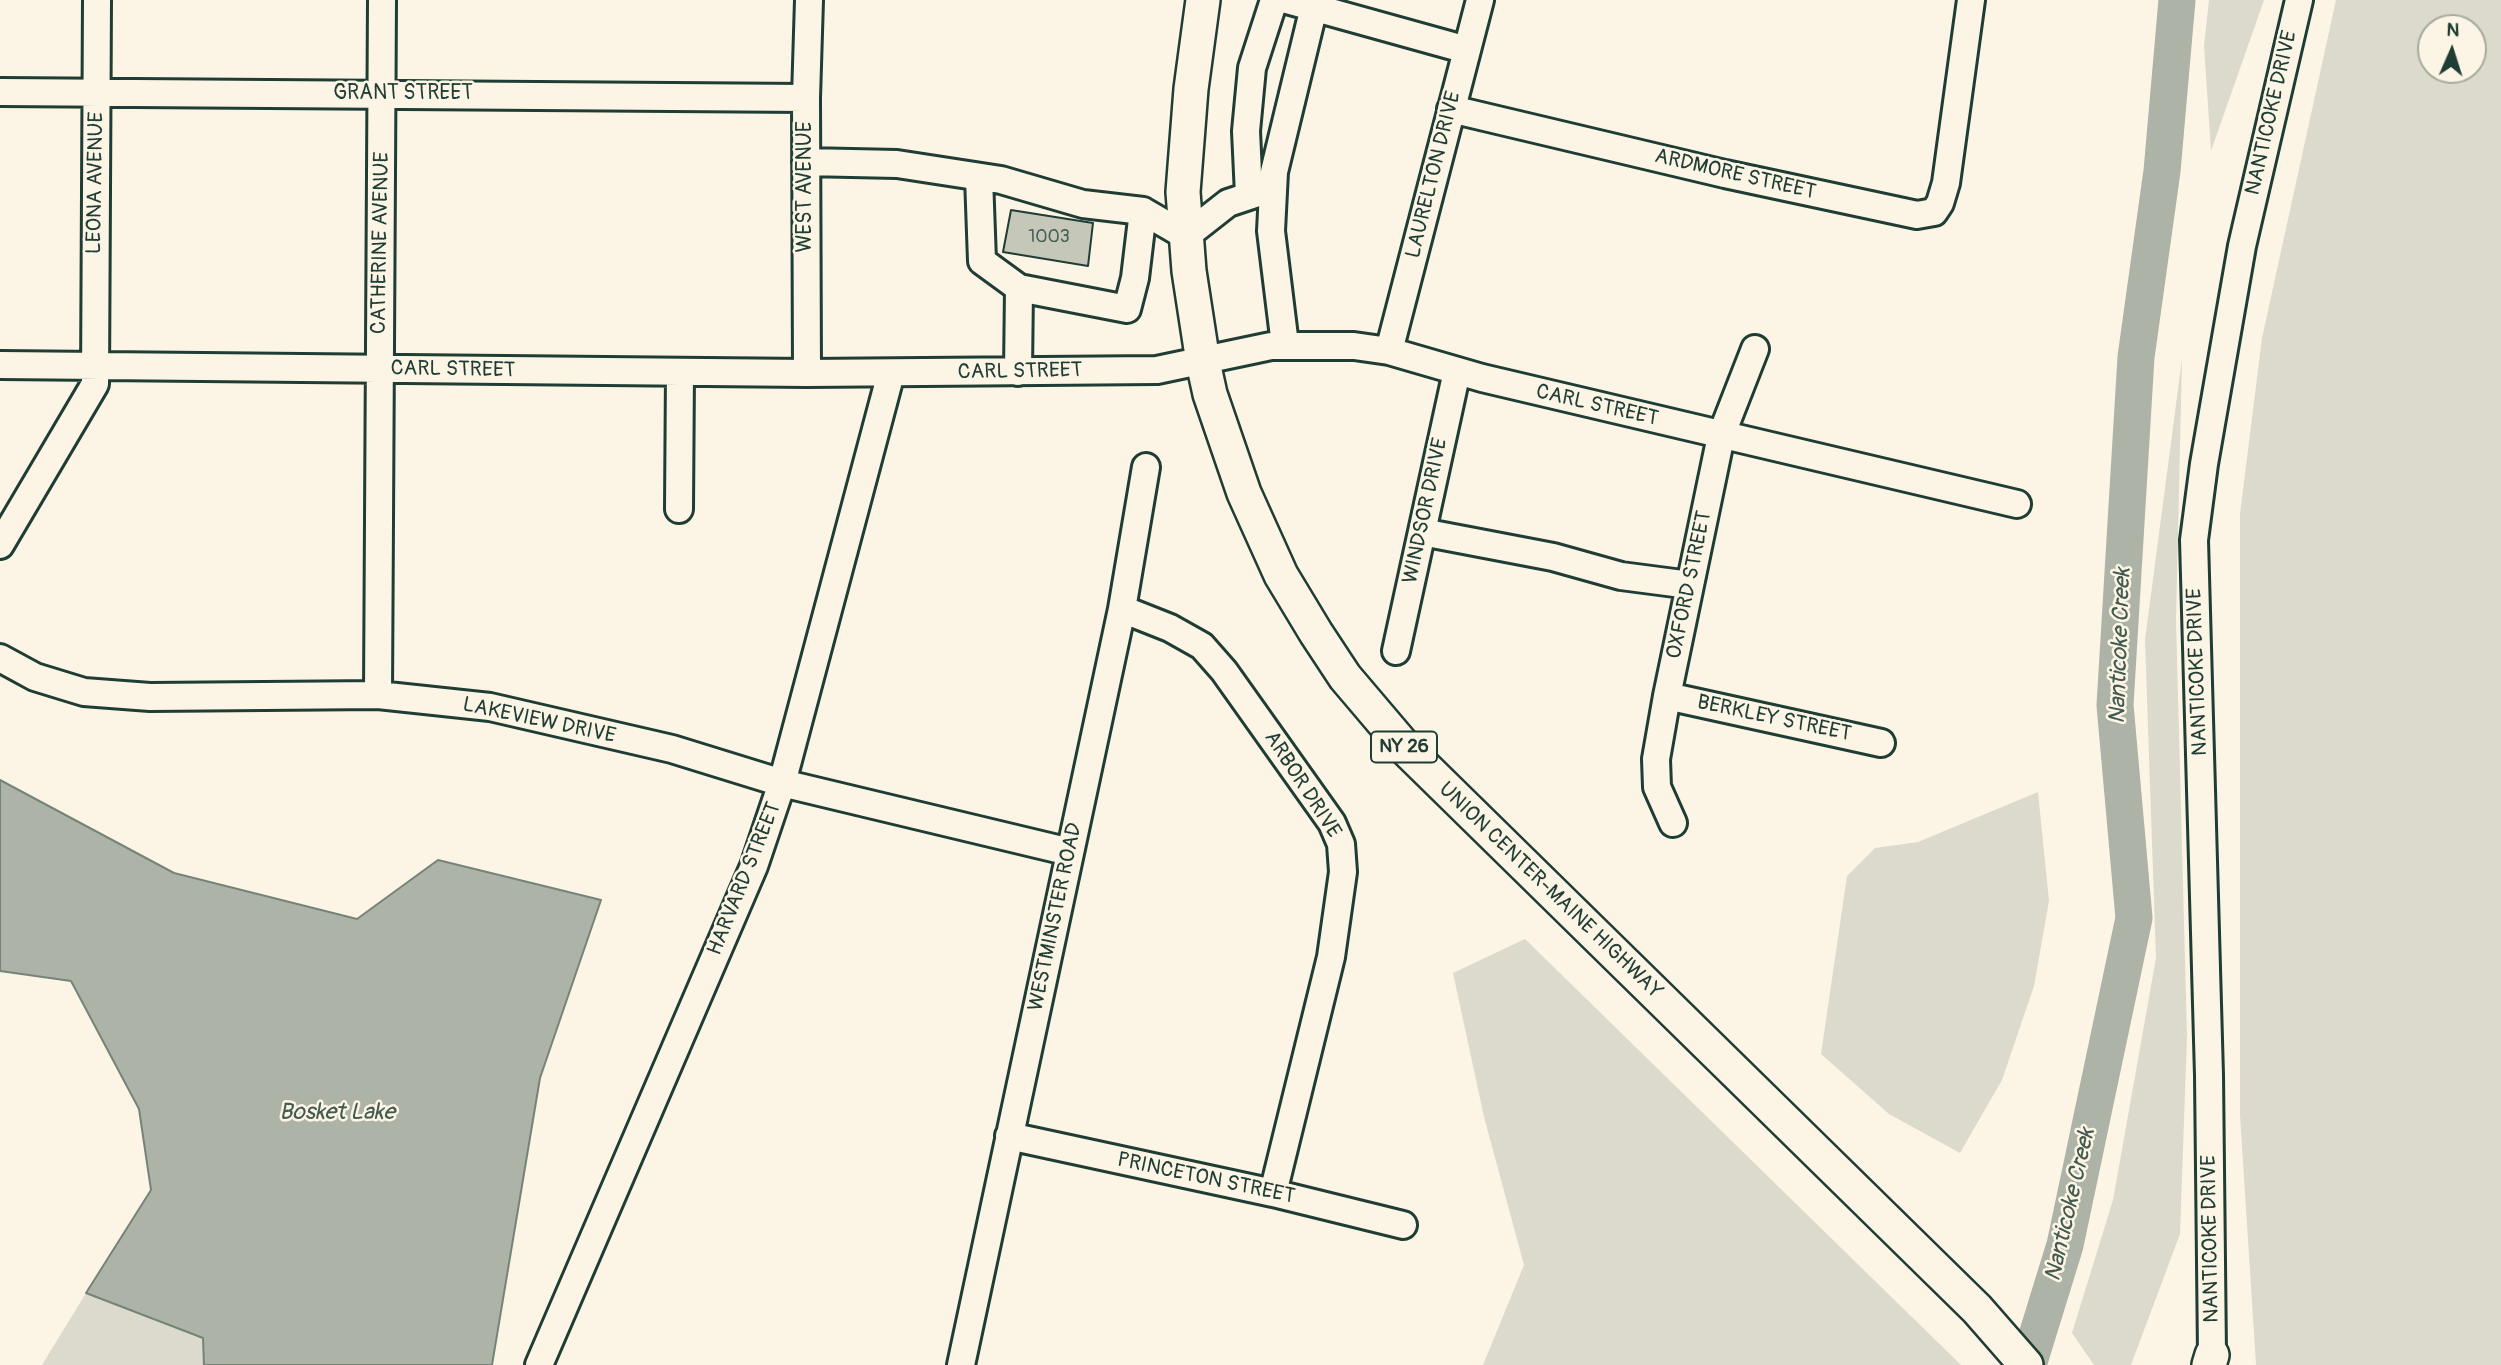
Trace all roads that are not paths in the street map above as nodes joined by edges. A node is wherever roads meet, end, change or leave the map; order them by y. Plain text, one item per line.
1 (97, 0) edge
2 (382, 0) edge
3 (809, 0) edge
4 (1203, 0) edge
5 (1274, 0) edge
6 (1287, 0) edge
7 (1480, 0) edge
8 (1971, 0) edge
9 (2299, 0) edge
10 (1314, 8) junction
11 (1467, 50) junction
12 (0, 92) edge
13 (97, 92) junction
14 (382, 94) junction
15 (806, 98) junction
16 (1451, 109) junction
17 (806, 162) junction
18 (979, 177) junction
19 (1261, 192) junction
20 (1143, 211) junction
21 (1186, 236) junction
22 (1019, 288) junction
23 (1285, 345) junction
24 (1755, 349) dead end
25 (1389, 351) junction
26 (1203, 362) junction
27 (0, 365) edge
28 (97, 365) junction
29 (380, 369) junction
30 (1457, 371) junction
31 (680, 372) junction
32 (1018, 372) junction
33 (807, 373) junction
34 (891, 373) junction
35 (1721, 436) junction
36 (1146, 467) dead end
37 (2017, 504) dead end
38 (679, 509) dead end
39 (1422, 532) junction
40 (0, 545) edge
41 (1690, 585) junction
42 (1122, 609) junction
43 (1396, 650) dead end
44 (0, 658) edge
45 (378, 695) junction
46 (1667, 696) junction
47 (1881, 743) dead end
48 (782, 783) junction
49 (1673, 824) dead end
50 (1070, 852) junction
51 (1009, 1136) junction
52 (1273, 1193) junction
53 (1403, 1225) dead end
54 (2212, 1362) edge
55 (539, 1365) edge
56 (961, 1365) edge
57 (2026, 1365) edge

1 - 13 street, LEONA AVENUE
2 - 14 street, CATHERINE AVENUE
3 - 15 street, WEST AVENUE
4 - 21 main road, UNION CENTER-MAINE HIGHWAY / NY 26
5 - 19 street
6 - 10 street
7 - 11 street, LAURELTON DRIVE
8 - 16 street, ARDMORE STREET
9 - 54 street, NANTICOKE DRIVE
10 - 11 street
10 - 19 street
11 - 16 street, LAURELTON DRIVE
12 - 13 street, GRANT STREET
13 - 14 street, GRANT STREET
13 - 28 street, LEONA AVENUE
14 - 15 street, GRANT STREET
14 - 29 street, CATHERINE AVENUE
15 - 17 street, WEST AVENUE
16 - 25 street, LAURELTON DRIVE
17 - 18 street
17 - 33 street, WEST AVENUE
18 - 20 street
18 - 22 street
19 - 21 street
19 - 23 street
20 - 21 street
20 - 22 street
21 - 26 main road, UNION CENTER-MAINE HIGHWAY / NY 26
22 - 32 street
23 - 25 street, CARL STREET
23 - 26 street, CARL STREET
24 - 35 street, OXFORD STREET
25 - 30 street, CARL STREET
26 - 32 street, CARL STREET
26 - 57 main road, UNION CENTER-MAINE HIGHWAY / NY 26
27 - 28 street, CARL STREET
28 - 29 street, CARL STREET
28 - 40 street, LEONA AVENUE
29 - 31 street, CARL STREET
29 - 45 street, CATHERINE AVENUE
30 - 35 street, CARL STREET
30 - 39 street, WINDSOR DRIVE
31 - 33 street, CARL STREET
31 - 38 street
32 - 34 street, CARL STREET
33 - 34 street, CARL STREET
34 - 48 street, HARVARD STREET
35 - 37 street, CARL STREET
35 - 41 street, OXFORD STREET
36 - 42 street, WESTMINSTER ROAD
39 - 41 street
39 - 43 street, WINDSOR DRIVE
41 - 46 street, OXFORD STREET
42 - 50 street, WESTMINSTER ROAD
42 - 52 street, ARBOR DRIVE
44 - 45 street, LAKEVIEW DRIVE
45 - 48 street, LAKEVIEW DRIVE
46 - 47 street, BERKLEY STREET
46 - 49 street, OXFORD STREET
48 - 50 street, LAKEVIEW DRIVE
48 - 55 street, HARVARD STREET
50 - 51 street, WESTMINSTER ROAD
51 - 52 street, PRINCETON STREET
51 - 56 street, WESTMINSTER ROAD
52 - 53 street, PRINCETON STREET

